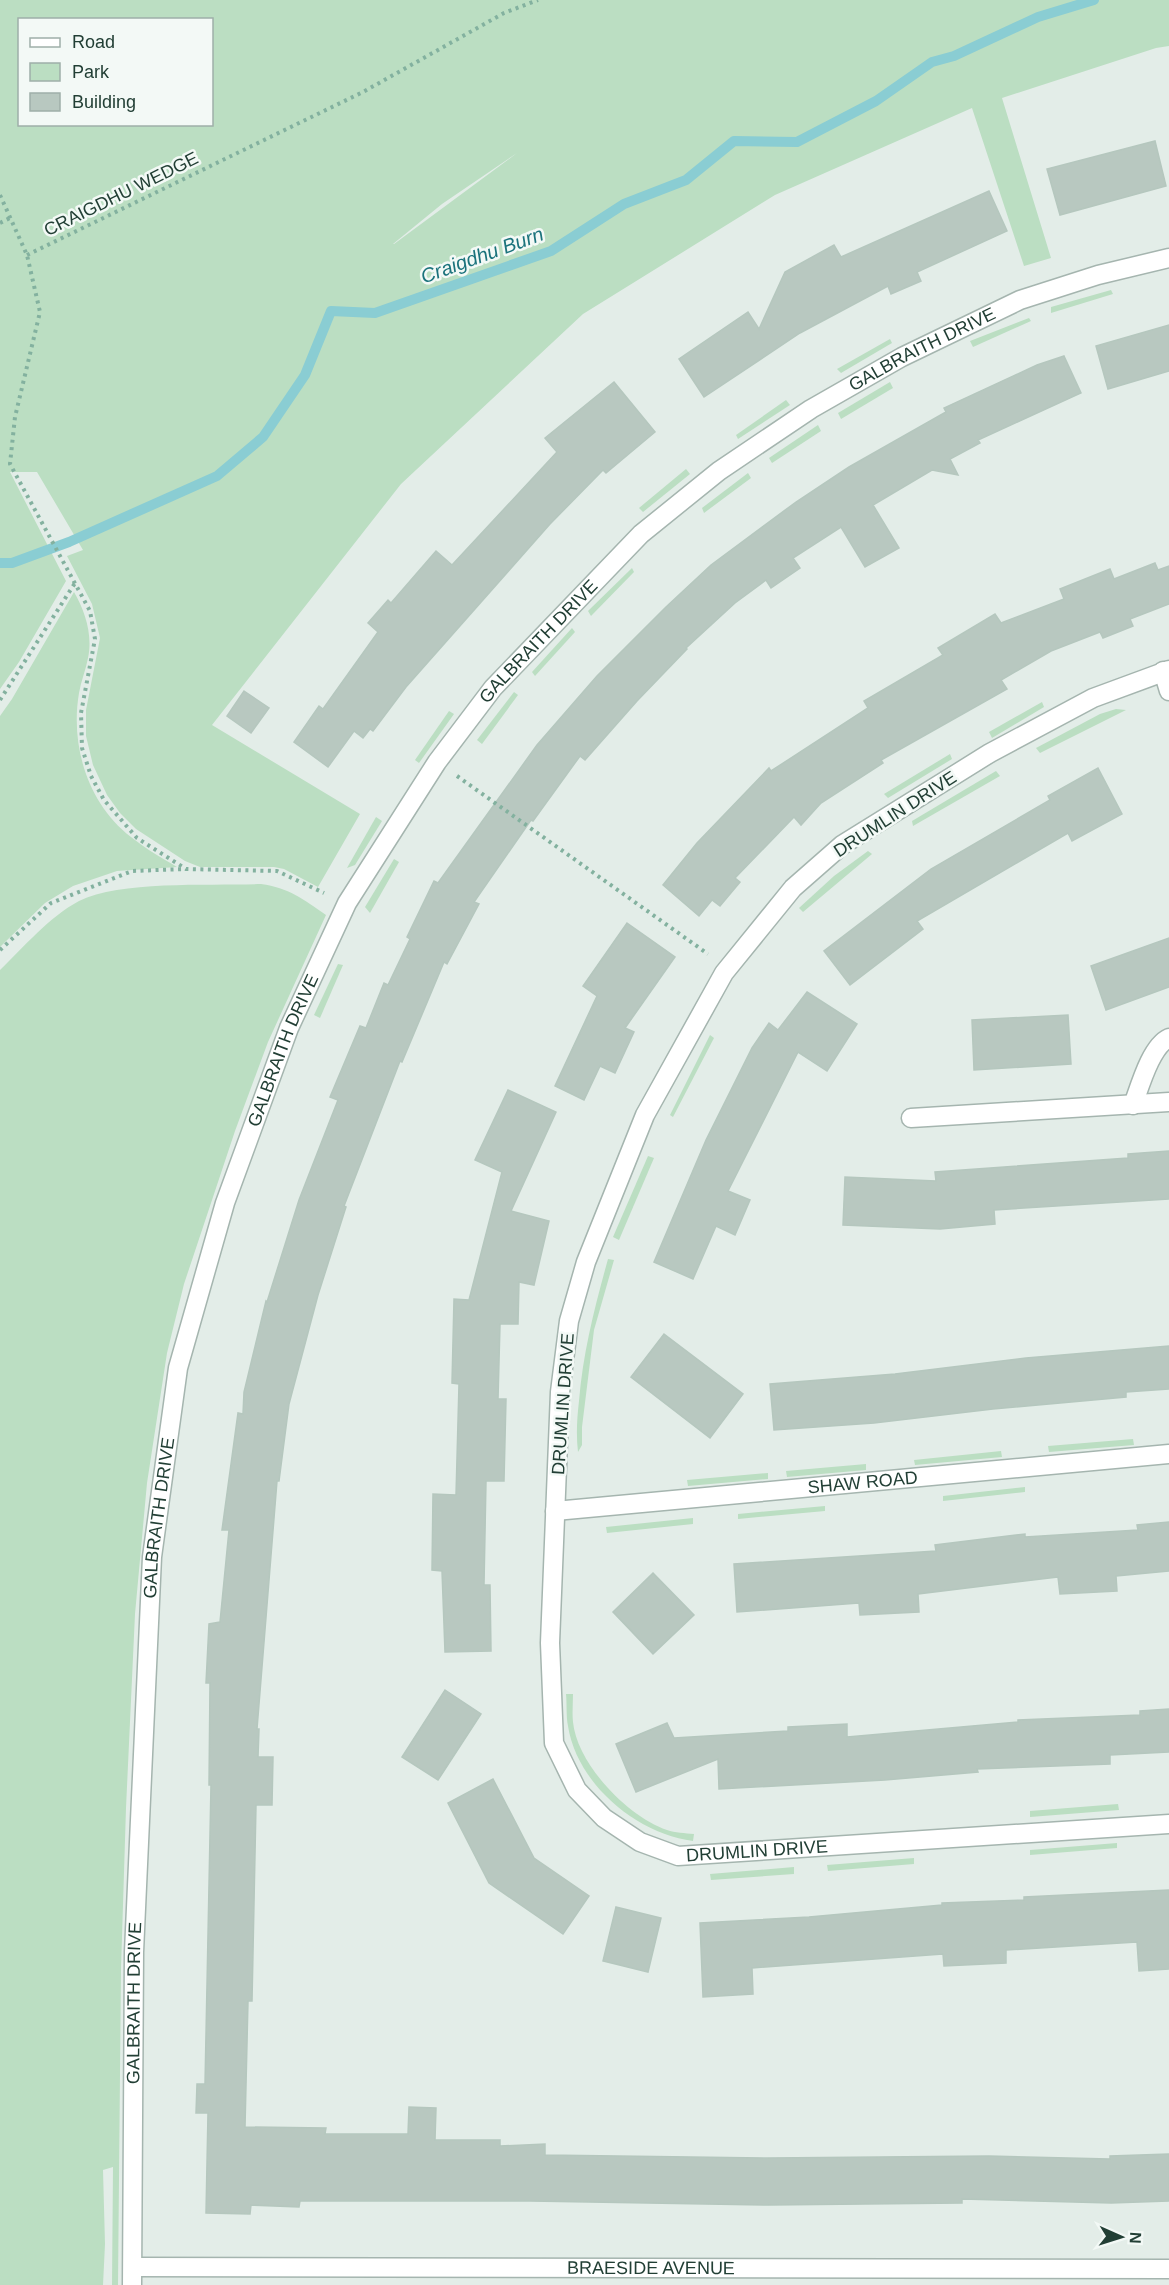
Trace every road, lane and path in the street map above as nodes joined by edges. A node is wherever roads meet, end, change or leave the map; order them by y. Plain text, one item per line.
1 (538, 0) edge
2 (0, 195) edge
3 (10, 218) junction
4 (0, 223) edge
5 (27, 255) junction
6 (1169, 258) edge
7 (75, 583) junction
8 (1166, 671) edge
9 (1169, 691) edge
10 (0, 700) edge
11 (480, 792) dead end
12 (186, 869) junction
13 (347, 903) junction
14 (0, 950) edge
15 (710, 955) dead end
16 (1169, 1038) edge
17 (1169, 1102) edge
18 (1133, 1104) junction
19 (911, 1118) dead end
20 (1169, 1454) edge
21 (555, 1511) junction
22 (1169, 1824) edge
23 (133, 2266) junction
24 (1169, 2269) edge
25 (132, 2285) edge

1 - 5 path, CRAIGDHU WEDGE
2 - 3 path
3 - 4 path
3 - 5 path
5 - 7 path, CRAIGDHU WEDGE
6 - 13 street, GALBRAITH DRIVE
7 - 10 path
7 - 12 path, CRAIGDHU WEDGE
8 - 9 street, DRUMLIN DRIVE
8 - 21 street, DRUMLIN DRIVE
11 - 15 path
12 - 13 path
12 - 14 path
13 - 23 street, GALBRAITH DRIVE
16 - 18 street
17 - 18 street
18 - 19 street
20 - 21 street, SHAW ROAD
21 - 22 street, DRUMLIN DRIVE
23 - 24 street, BRAESIDE AVENUE
23 - 25 street, GALBRAITH DRIVE

